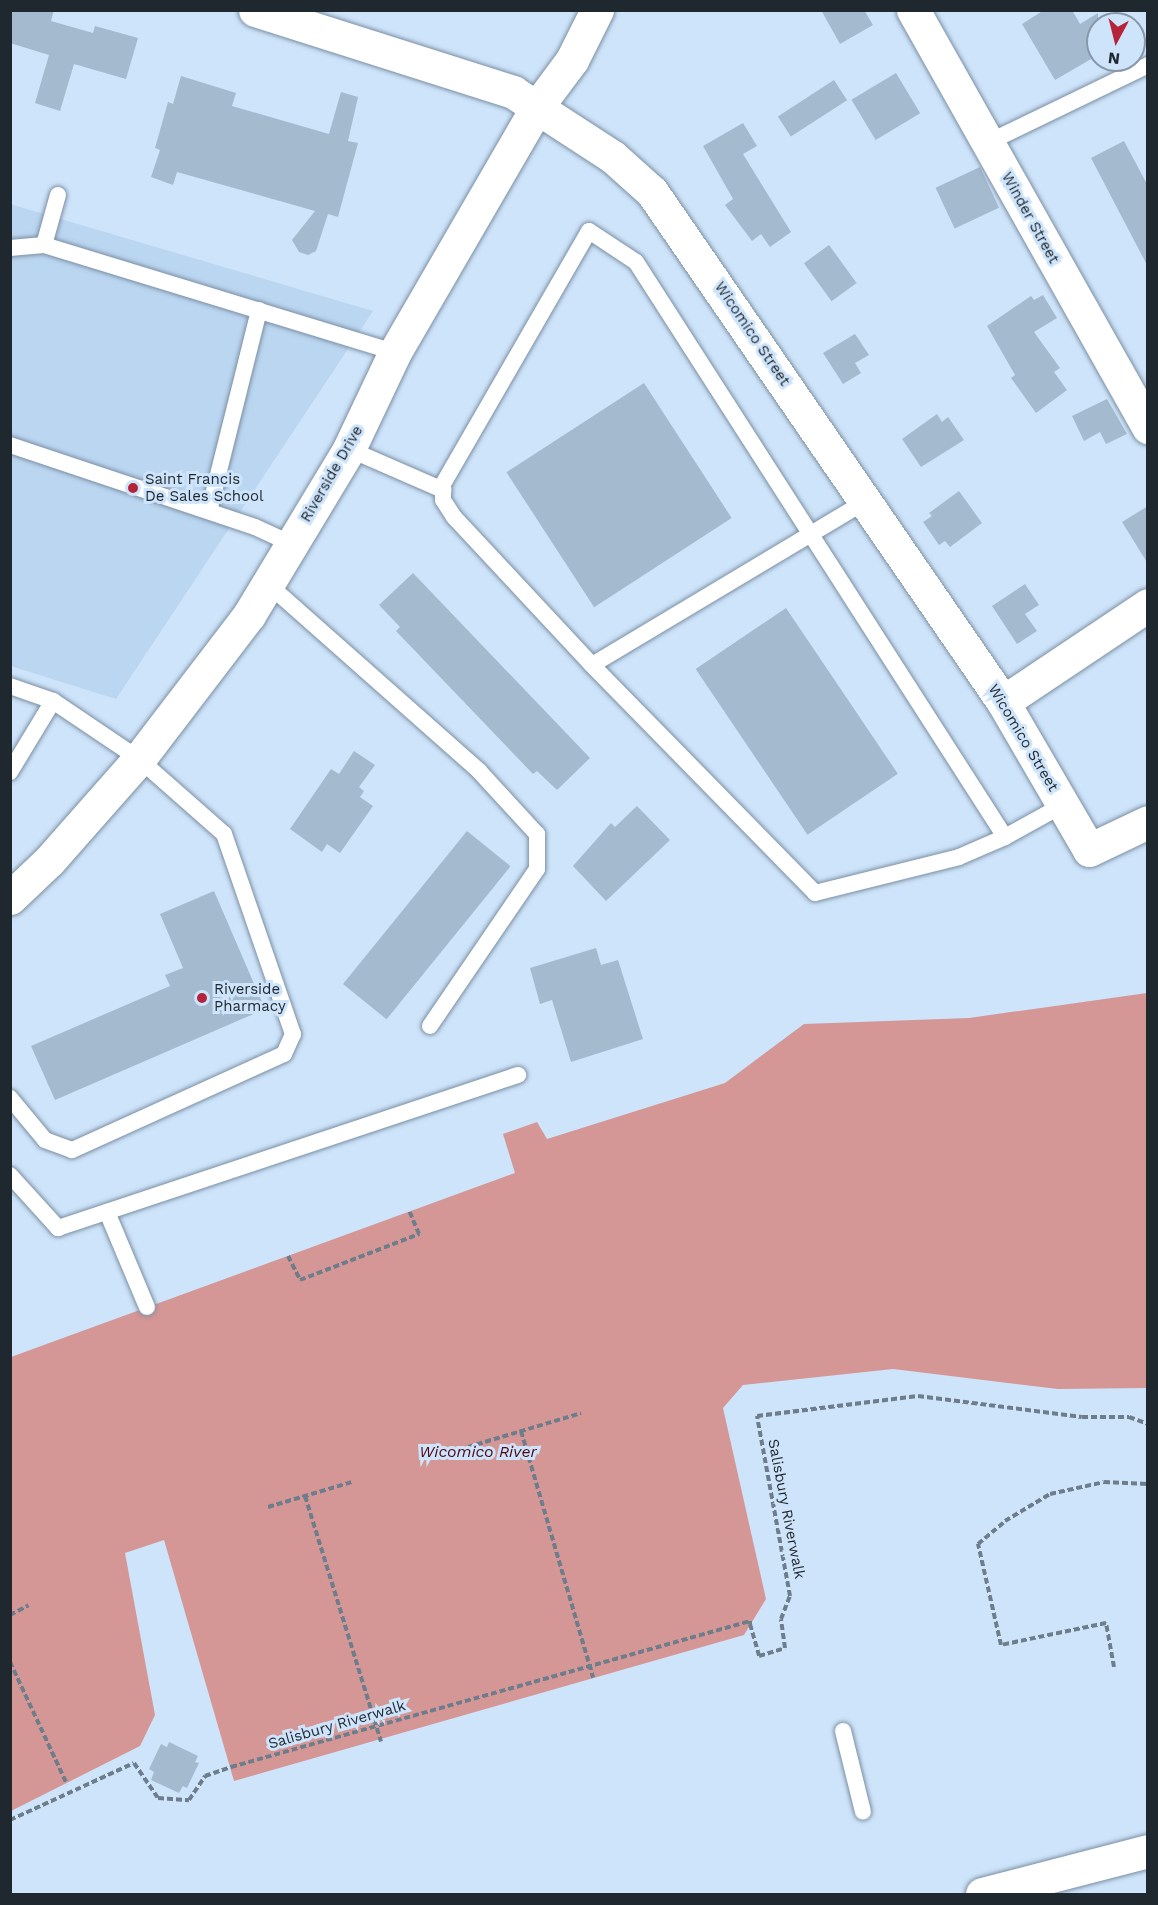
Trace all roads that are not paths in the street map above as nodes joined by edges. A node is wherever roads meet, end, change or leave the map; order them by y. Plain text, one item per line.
1 (597, 10) edge
2 (913, 10) edge
3 (258, 11) edge
4 (1148, 64) edge
5 (537, 107) junction
6 (989, 142) junction
7 (58, 195) dead end
8 (44, 245) junction
9 (10, 248) edge
10 (259, 310) junction
11 (395, 352) junction
12 (1148, 427) edge
13 (10, 445) edge
14 (349, 449) junction
15 (443, 490) junction
16 (866, 501) junction
17 (209, 512) junction
18 (810, 534) junction
19 (292, 544) junction
20 (268, 584) junction
21 (1148, 604) edge
22 (592, 665) junction
23 (10, 686) edge
24 (53, 701) junction
25 (1004, 702) junction
26 (139, 759) junction
27 (10, 772) edge
28 (1063, 805) junction
29 (1148, 822) edge
30 (1005, 837) junction
31 (12, 894) edge
32 (430, 1026) dead end
33 (518, 1075) dead end
34 (10, 1098) edge
35 (10, 1175) edge
36 (107, 1212) junction
37 (147, 1307) dead end
38 (843, 1731) dead end
39 (863, 1812) dead end
40 (1148, 1851) edge
41 (995, 1892) edge

1 - 5 street, Riverside Drive
2 - 6 street, Winder Street
3 - 5 street, Wicomico Street
4 - 6 lane
5 - 11 street, Riverside Drive
5 - 16 street, Wicomico Street
6 - 12 street, Winder Street
7 - 8 lane
8 - 9 lane
8 - 10 lane
10 - 11 lane
10 - 17 lane
11 - 14 street, Riverside Drive
13 - 17 lane
14 - 15 lane
14 - 19 street, Riverside Drive
15 - 18 lane
15 - 22 lane
16 - 18 lane
16 - 25 street, Wicomico Street
17 - 19 lane
18 - 22 lane
18 - 30 lane
19 - 20 street, Riverside Drive
20 - 26 street, Riverside Drive
20 - 32 lane
21 - 25 street
22 - 30 lane
23 - 24 lane
24 - 26 lane
24 - 27 lane
25 - 28 street, Wicomico Street
26 - 31 street, Riverside Drive
26 - 34 lane
28 - 29 street, Wicomico Street
28 - 30 lane
33 - 36 lane
35 - 36 lane
36 - 37 lane
38 - 39 lane
40 - 41 street

